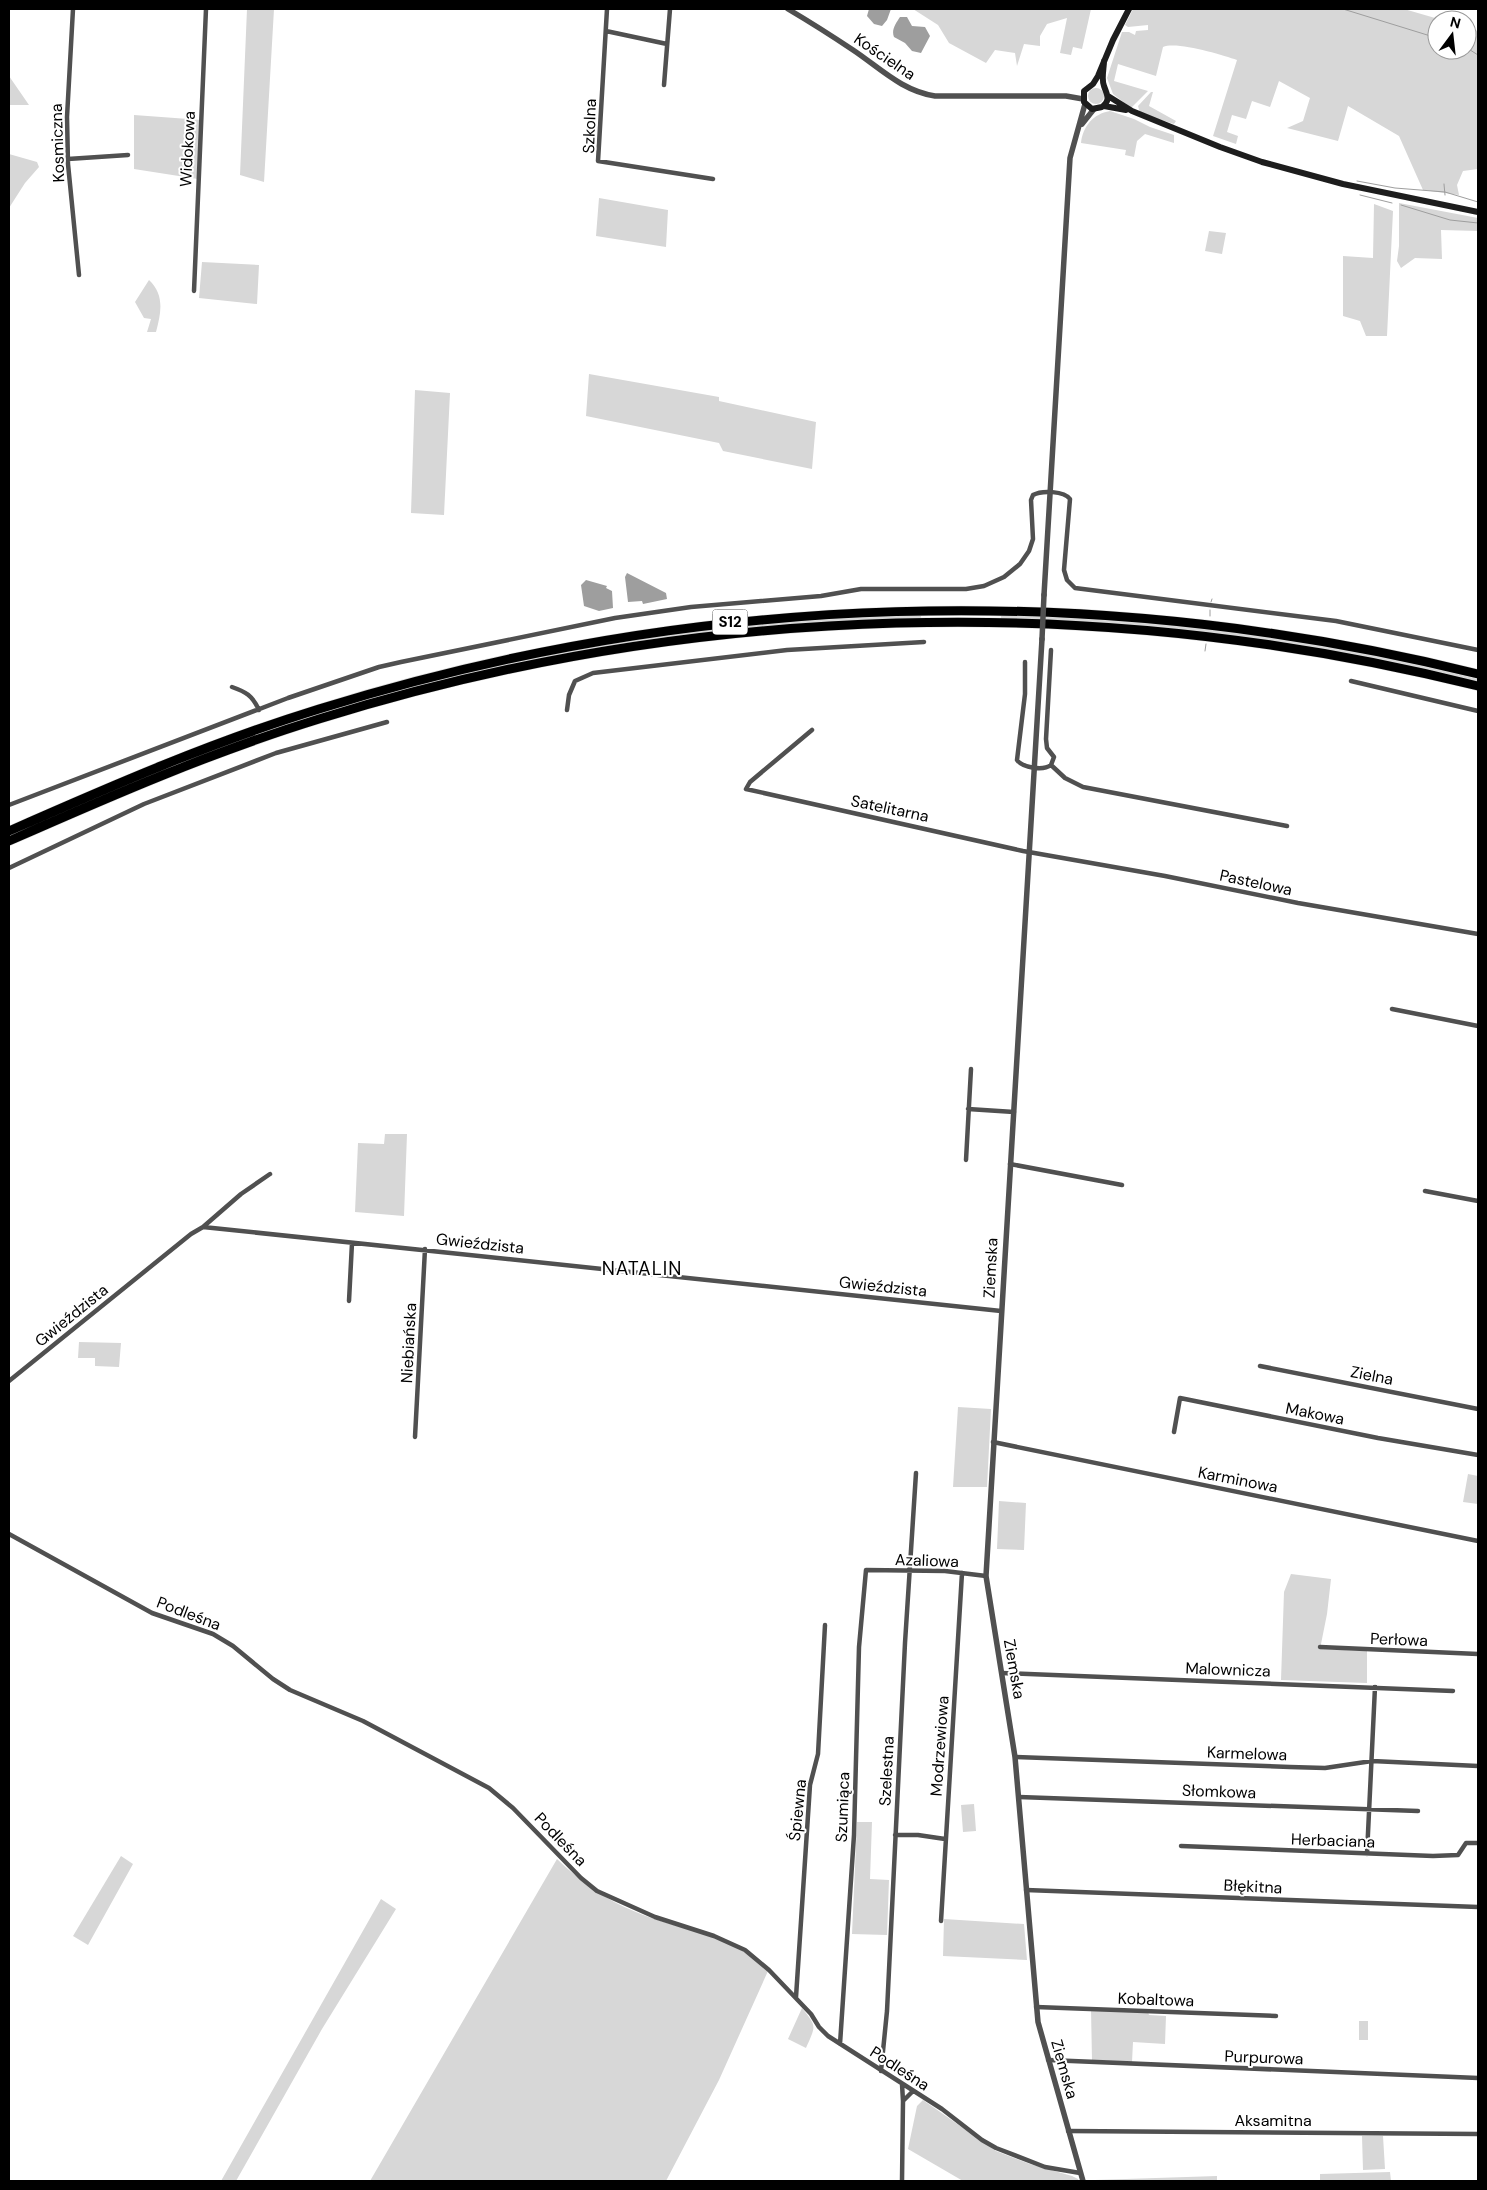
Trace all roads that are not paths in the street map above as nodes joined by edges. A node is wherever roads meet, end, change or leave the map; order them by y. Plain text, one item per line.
1 (72, 9) edge
2 (206, 9) edge
3 (607, 9) edge
4 (670, 9) edge
5 (788, 9) edge
6 (1128, 12) edge
7 (606, 31) junction
8 (667, 44) junction
9 (1104, 61) junction
10 (1093, 84) junction
11 (664, 85) dead end
12 (1104, 87) junction
13 (1084, 91) junction
14 (1066, 96) junction
15 (1108, 96) junction
16 (1084, 102) junction
17 (1104, 106) junction
18 (1094, 109) junction
19 (1132, 111) junction
20 (1080, 128) junction
21 (128, 155) dead end
22 (68, 159) junction
23 (713, 179) dead end
24 (1478, 212) edge
25 (79, 276) dead end
26 (194, 290) dead end
27 (1050, 493) junction
28 (924, 642) dead end
29 (1051, 650) dead end
30 (1478, 650) edge
31 (1026, 662) dead end
32 (1478, 674) edge
33 (1351, 680) dead end
34 (1478, 686) edge
35 (232, 687) dead end
36 (259, 710) junction
37 (567, 710) dead end
38 (1478, 711) edge
39 (387, 722) dead end
40 (812, 730) dead end
41 (1051, 764) junction
42 (1035, 767) junction
43 (9, 805) edge
44 (1287, 826) dead end
45 (9, 831) edge
46 (9, 841) edge
47 (1030, 851) junction
48 (9, 868) edge
49 (1478, 934) edge
50 (1392, 1009) dead end
51 (1478, 1026) edge
52 (970, 1069) dead end
53 (968, 1109) junction
54 (1014, 1112) junction
55 (966, 1160) dead end
56 (1010, 1164) junction
57 (270, 1174) dead end
58 (1122, 1185) dead end
59 (1425, 1191) dead end
60 (1478, 1201) edge
61 (203, 1227) junction
62 (352, 1243) junction
63 (425, 1249) junction
64 (349, 1301) dead end
65 (1001, 1311) junction
66 (1260, 1366) dead end
67 (9, 1381) edge
68 (1478, 1409) edge
69 (1174, 1432) dead end
70 (415, 1437) dead end
71 (993, 1442) junction
72 (1478, 1454) edge
73 (916, 1472) dead end
74 (9, 1534) edge
75 (1478, 1541) edge
76 (866, 1570) joint
77 (910, 1572) junction
78 (962, 1573) junction
79 (986, 1576) junction
80 (825, 1625) dead end
81 (1320, 1647) dead end
82 (1478, 1654) edge
83 (1002, 1673) junction
84 (1375, 1687) junction
85 (1453, 1691) dead end
86 (1015, 1757) junction
87 (1372, 1761) junction
88 (1478, 1766) edge
89 (1018, 1797) junction
90 (1369, 1809) junction
91 (1418, 1811) dead end
92 (895, 1835) junction
93 (945, 1839) junction
94 (1478, 1843) edge
95 (1181, 1846) dead end
96 (1367, 1854) junction
97 (1026, 1890) junction
98 (1478, 1907) edge
99 (941, 1921) dead end
100 (796, 1997) junction
101 (1036, 2007) junction
102 (1276, 2016) dead end
103 (840, 2044) junction
104 (1048, 2060) junction
105 (881, 2071) junction
106 (1478, 2078) edge
107 (902, 2084) junction
108 (914, 2091) junction
109 (903, 2102) junction
110 (1068, 2131) junction
111 (1478, 2134) edge
112 (1080, 2173) junction
113 (902, 2181) edge
114 (1083, 2181) edge

1 - 22 street, Kosmiczna
2 - 26 street, Widokowa
3 - 7 street, Szkolna
4 - 8 street
5 - 14 street, Kościelna
6 - 9 main road
7 - 8 street
7 - 23 street, Szkolna
8 - 11 street
9 - 10 main road
9 - 12 main road
10 - 12 main road
10 - 13 main road
12 - 15 main road
13 - 14 street, Kościelna
13 - 16 main road
14 - 16 street, Kościelna
15 - 17 main road
15 - 19 main road
16 - 18 main road
16 - 20 street
17 - 18 main road
17 - 19 main road
18 - 20 street
19 - 24 main road
20 - 27 street, Ziemska
21 - 22 street
22 - 25 street, Kosmiczna
27 - 30 street
27 - 36 street
27 - 42 street, Ziemska, bridge
28 - 37 street
29 - 41 street
31 - 42 street
32 - 45 highway, S12
33 - 38 street
34 - 46 highway, S12
35 - 36 street
36 - 43 street
39 - 48 street
40 - 47 street, Satelitarna
41 - 42 street
41 - 44 street
42 - 47 street, Ziemska
47 - 49 street, Pastelowa
47 - 54 street, Ziemska
50 - 51 street
52 - 53 street
53 - 54 street
53 - 55 street
54 - 56 street, Ziemska
56 - 58 street
56 - 65 street, Ziemska
57 - 61 street
59 - 60 street
61 - 62 street, Gwieździsta
61 - 67 street, Gwieździsta
62 - 63 street, Gwieździsta
62 - 64 street
63 - 65 street, Gwieździsta
63 - 70 street, Niebiańska
65 - 71 street, Ziemska
66 - 68 street, Zielna
69 - 72 street, Makowa
71 - 75 street, Karminowa
71 - 79 street, Ziemska
73 - 77 street, Szelestna
74 - 100 street, Podleśna
76 - 77 street, Azaliowa
76 - 103 street, Szumiąca
77 - 78 street, Azaliowa
77 - 92 street, Szelestna
78 - 79 street, Azaliowa
78 - 93 street, Modrzewiowa
79 - 83 street, Ziemska
80 - 100 street, Śpiewna
81 - 82 street, Perłowa
83 - 84 street, Malownicza
83 - 86 street, Ziemska
84 - 85 street, Malownicza
84 - 87 street
86 - 87 street, Karmelowa
86 - 89 street, Ziemska
87 - 88 street, Karmelowa
87 - 90 street
89 - 90 street, Słomkowa
89 - 97 street, Ziemska
90 - 91 street, Słomkowa
90 - 96 street
92 - 93 street
92 - 105 street, Szelestna
93 - 99 street, Modrzewiowa
94 - 96 street, Herbaciana
95 - 96 street, Herbaciana
97 - 98 street, Błękitna
97 - 101 street, Ziemska
100 - 103 street, Podleśna
101 - 102 street, Kobaltowa
101 - 104 street, Ziemska
103 - 105 street, Podleśna
104 - 106 street, Purpurowa
104 - 110 street, Ziemska
105 - 107 street, Podleśna
107 - 108 street, Podleśna
107 - 109 street
108 - 109 street
108 - 112 street, Podleśna
109 - 113 street
110 - 111 street, Aksamitna
110 - 112 street, Ziemska
112 - 114 street, Ziemska

